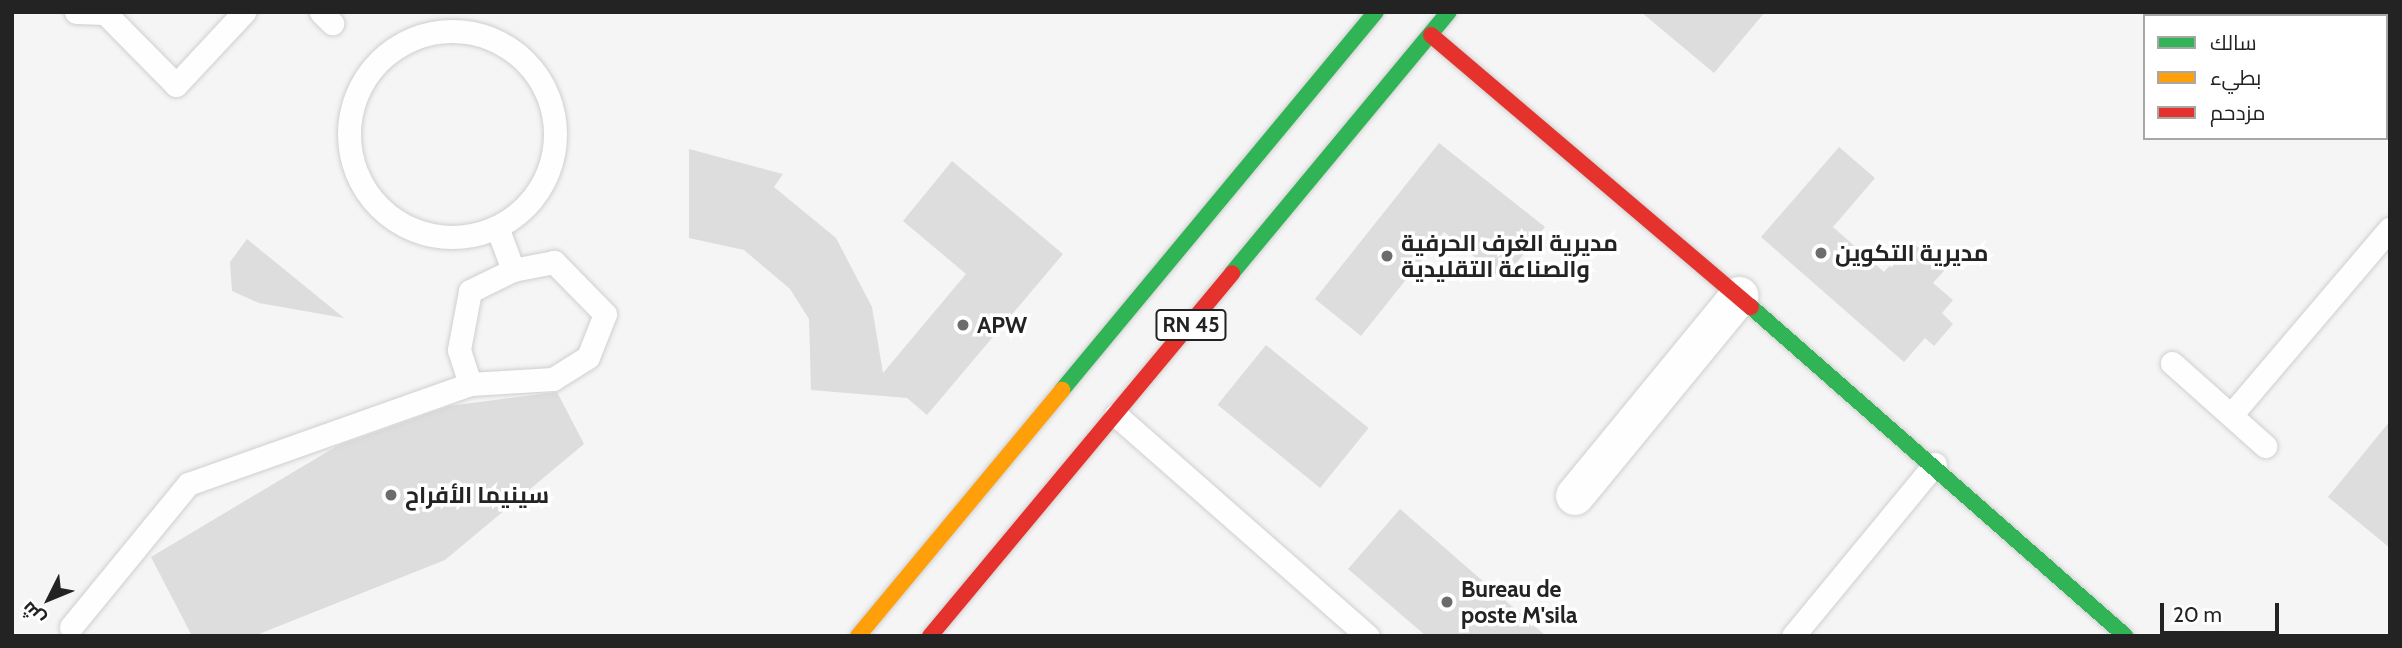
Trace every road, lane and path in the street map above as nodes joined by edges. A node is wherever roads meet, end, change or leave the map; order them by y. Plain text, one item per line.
1 (76, 12) edge
2 (244, 12) edge
3 (1376, 12) edge
4 (1449, 12) edge
5 (120, 17) edge
6 (457, 21) edge
7 (1431, 35) junction
8 (1240, 177) junction
9 (1282, 215) junction
10 (497, 227) junction
11 (2390, 228) edge
12 (513, 270) junction
13 (1739, 296) junction
14 (2172, 363) dead end
15 (470, 384) junction
16 (1116, 415) junction
17 (2231, 415) junction
18 (2265, 446) dead end
19 (1935, 464) junction
20 (1575, 496) dead end
21 (66, 633) edge
22 (858, 636) edge
23 (930, 636) edge
24 (1368, 636) edge
25 (1793, 636) edge
26 (2125, 636) edge

1 - 5 lane
2 - 5 lane
3 - 8 main road, RN 45
4 - 7 main road, RN 45
6 - 10 lane
6 - 10 lane
7 - 9 main road, RN 45
7 - 13 main road
8 - 9 main road
8 - 22 main road, RN 45
9 - 16 main road, RN 45
10 - 12 lane
11 - 17 lane
12 - 15 lane
12 - 15 lane
13 - 19 main road
13 - 20 street
14 - 17 lane
15 - 21 lane
16 - 23 main road, RN 45
16 - 24 lane
17 - 18 lane
19 - 25 lane
19 - 26 main road

